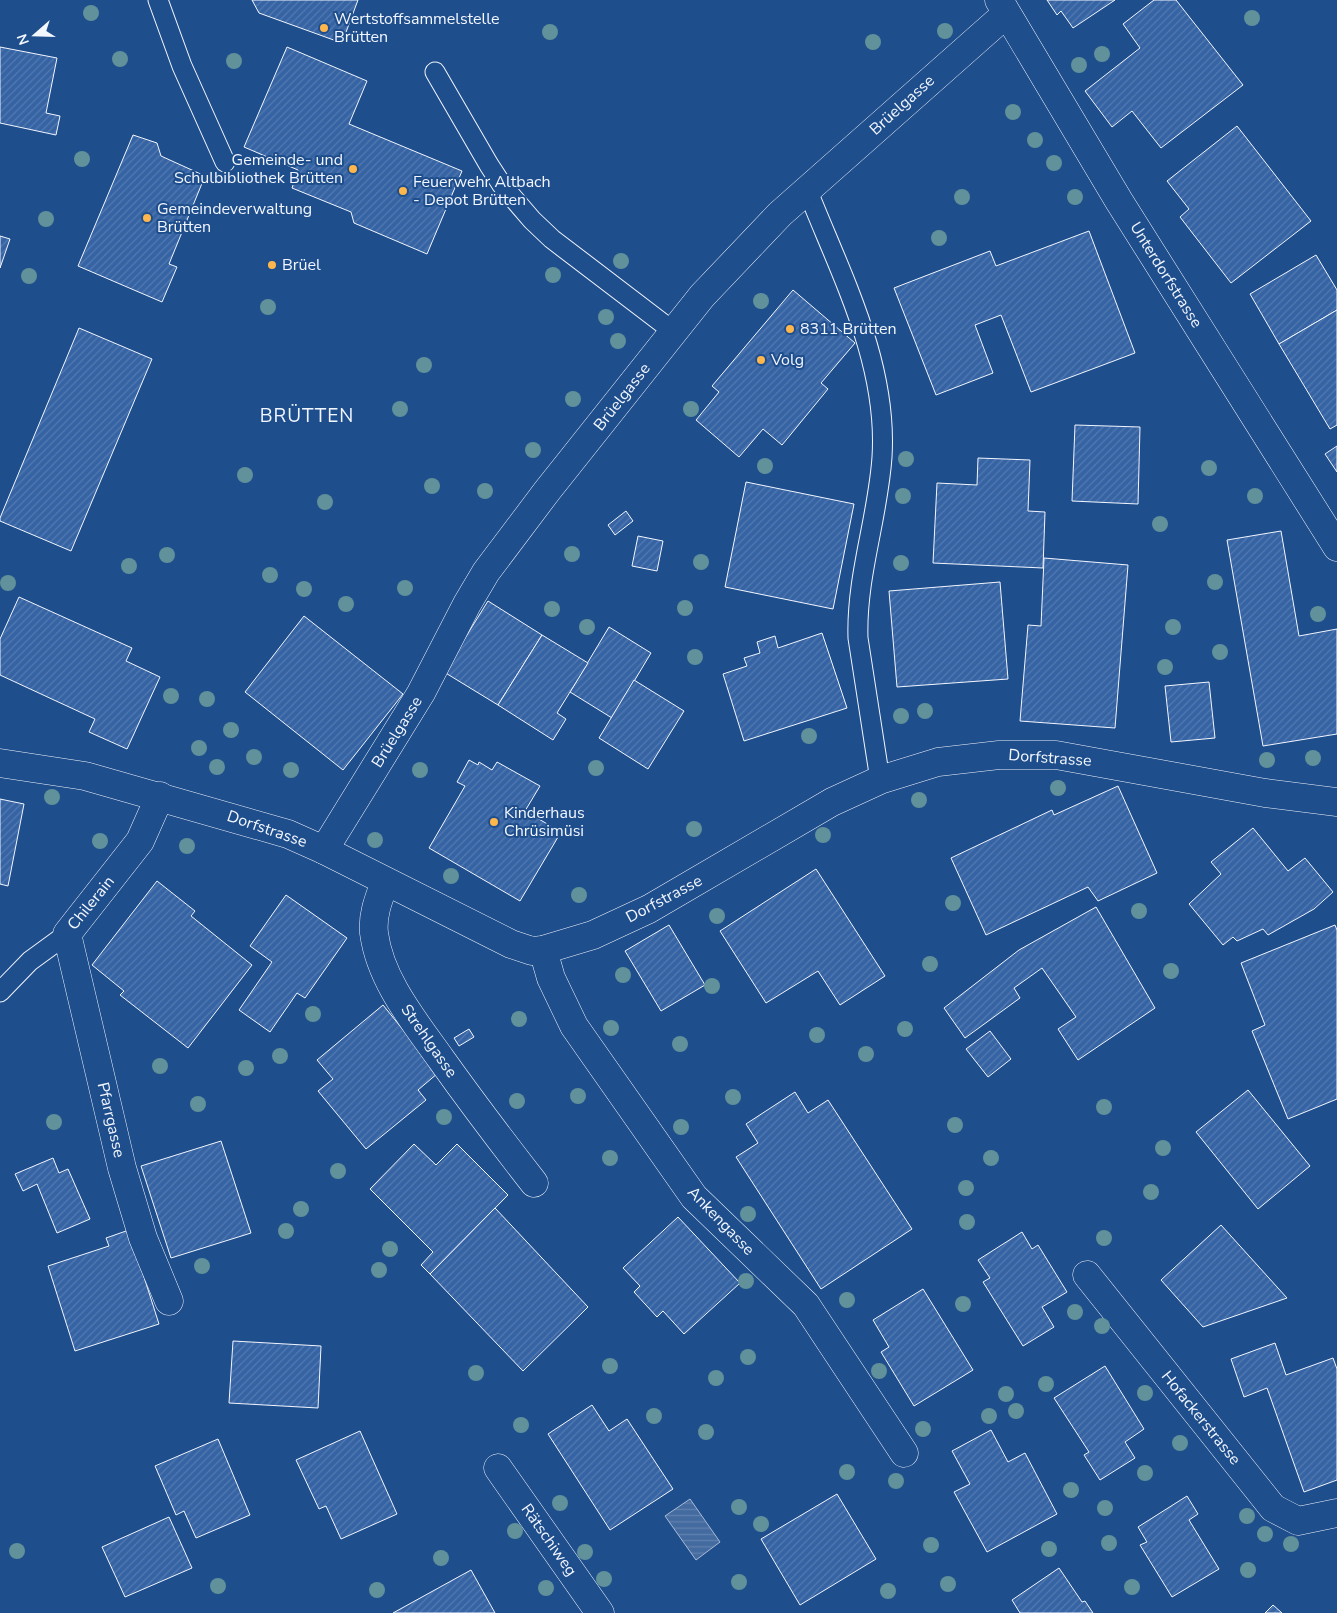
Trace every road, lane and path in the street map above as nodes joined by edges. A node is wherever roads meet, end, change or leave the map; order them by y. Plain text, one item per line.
1 (158, 0) edge
2 (1003, 7) edge
3 (435, 72) dead end
4 (225, 162) dead end
5 (807, 189) junction
6 (674, 332) junction
7 (1337, 547) edge
8 (0, 763) edge
9 (880, 780) junction
10 (160, 796) junction
11 (1337, 802) edge
12 (324, 850) junction
13 (385, 882) junction
14 (67, 934) junction
15 (543, 950) junction
16 (0, 992) edge
17 (534, 1183) dead end
18 (1087, 1275) dead end
19 (169, 1302) dead end
20 (904, 1453) dead end
21 (498, 1468) dead end
22 (1337, 1513) edge
23 (600, 1613) edge

1 - 4 lane
2 - 5 street, Brüelgasse
2 - 7 street, Unterdorfstrasse
3 - 6 lane
5 - 6 street, Brüelgasse
5 - 9 lane
6 - 12 street, Brüelgasse
8 - 10 street, Dorfstrasse
9 - 11 street, Dorfstrasse
9 - 15 street, Dorfstrasse
10 - 12 street, Dorfstrasse
10 - 14 street, Chilerain
12 - 13 street, Dorfstrasse
13 - 15 street, Dorfstrasse
13 - 17 street, Strehlgasse
14 - 16 lane, Chilerain
14 - 19 street, Pfarrgasse
15 - 20 street, Ankengasse
18 - 22 street, Hofackerstrasse
21 - 23 street, Rätschiweg

